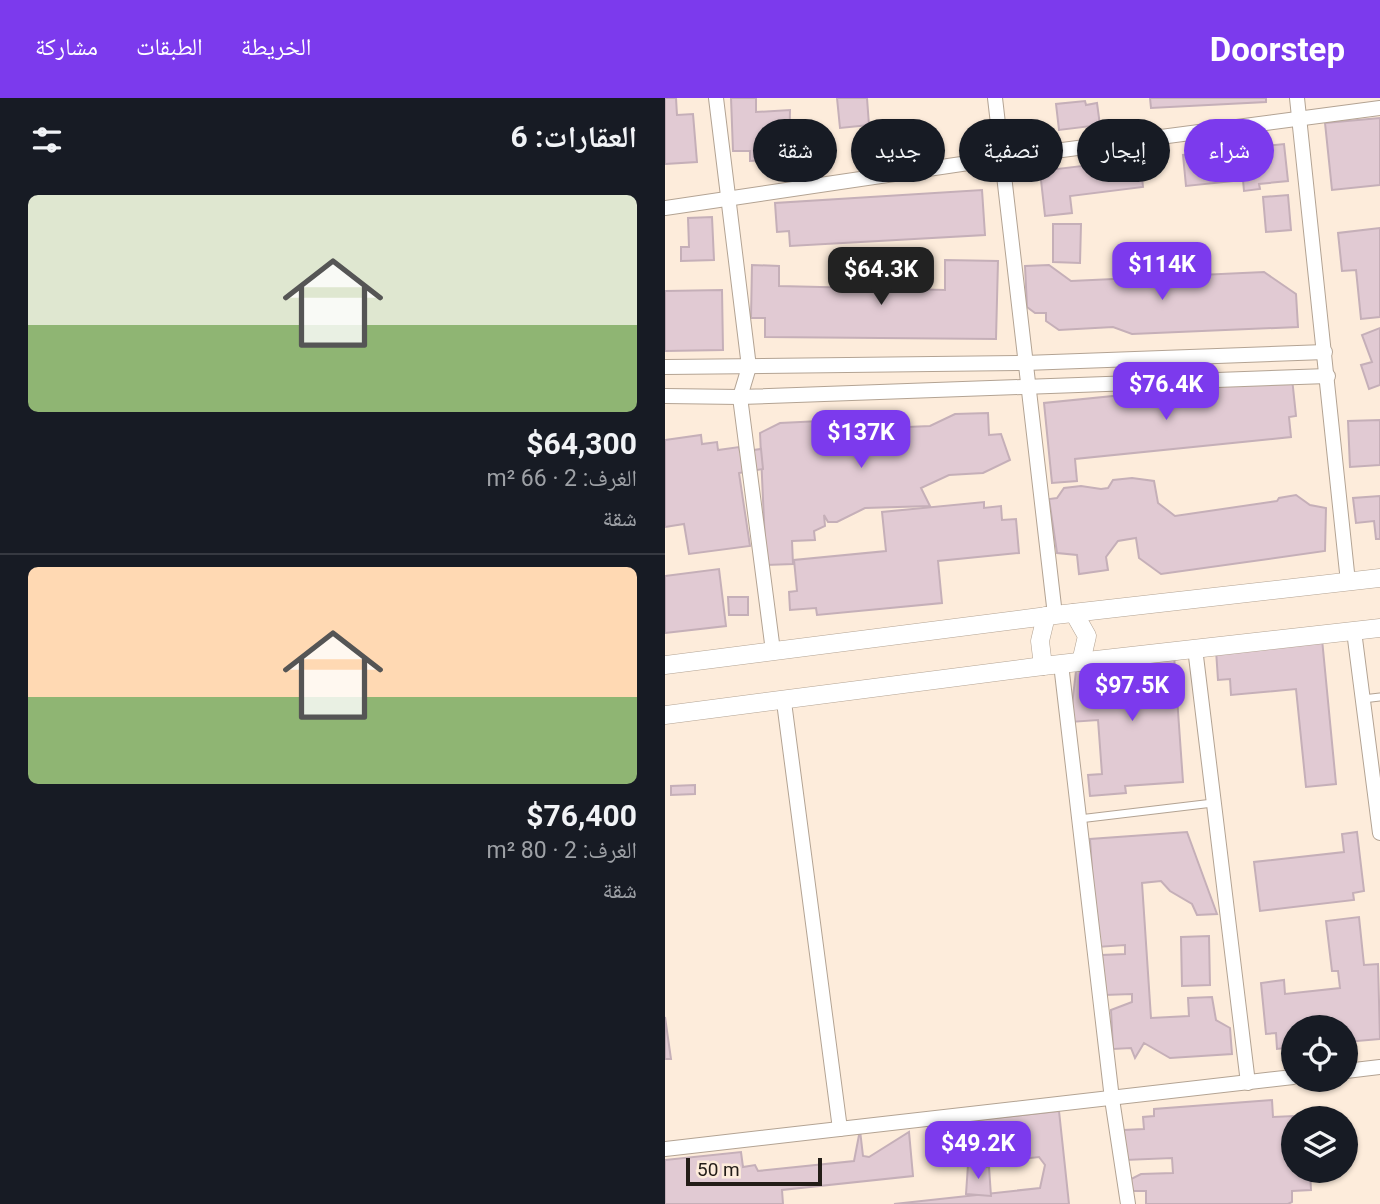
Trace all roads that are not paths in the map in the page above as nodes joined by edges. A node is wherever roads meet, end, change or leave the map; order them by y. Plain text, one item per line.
1 (716, 98) edge
2 (995, 98) edge
3 (1297, 98) edge
4 (1380, 108) edge
5 (997, 119) edge
6 (1299, 119) junction
7 (1063, 150) edge
8 (959, 165) edge
9 (1005, 182) edge
10 (729, 200) junction
11 (665, 208) edge
12 (1325, 352) junction
13 (1025, 363) junction
14 (665, 367) edge
15 (749, 367) junction
16 (1328, 376) junction
17 (1028, 387) junction
18 (665, 396) edge
19 (740, 397) junction
20 (1380, 578) edge
21 (1348, 582) junction
22 (1075, 613) junction
23 (1050, 615) junction
24 (1380, 628) edge
25 (1354, 631) junction
26 (1195, 648) junction
27 (773, 651) junction
28 (1081, 662) junction
29 (665, 665) edge
30 (1052, 665) junction
31 (1380, 697) edge
32 (1363, 699) junction
33 (784, 702) junction
34 (665, 715) edge
35 (1377, 782) edge
36 (1214, 803) junction
37 (1079, 819) junction
38 (1380, 833) edge
39 (1380, 1067) edge
40 (1358, 1070) edge
41 (1281, 1079) edge
42 (1248, 1083) junction
43 (1112, 1099) junction
44 (841, 1129) junction
45 (665, 1149) edge
46 (1128, 1204) edge

1 - 10 street
2 - 5 street
3 - 6 street
4 - 6 street
6 - 7 street
6 - 12 street
8 - 10 street
9 - 13 street
10 - 11 street
10 - 15 street
12 - 13 street
12 - 16 street
13 - 15 street
13 - 17 street
14 - 15 street
15 - 19 street
16 - 17 street
16 - 21 street
17 - 19 street
17 - 23 street
18 - 19 street
19 - 27 street
20 - 21 street
21 - 22 street
22 - 23 street
22 - 28 street
23 - 27 street
23 - 30 street
24 - 25 street
25 - 26 street
25 - 32 street
26 - 28 street
26 - 36 street
27 - 29 street
28 - 30 street
30 - 33 street
30 - 37 street
31 - 32 lane
32 - 35 street
33 - 34 street
33 - 44 street
35 - 38 street
36 - 37 lane
36 - 42 street
37 - 43 street
39 - 40 street
41 - 42 street
42 - 43 street
43 - 44 street
43 - 46 street
44 - 45 street

